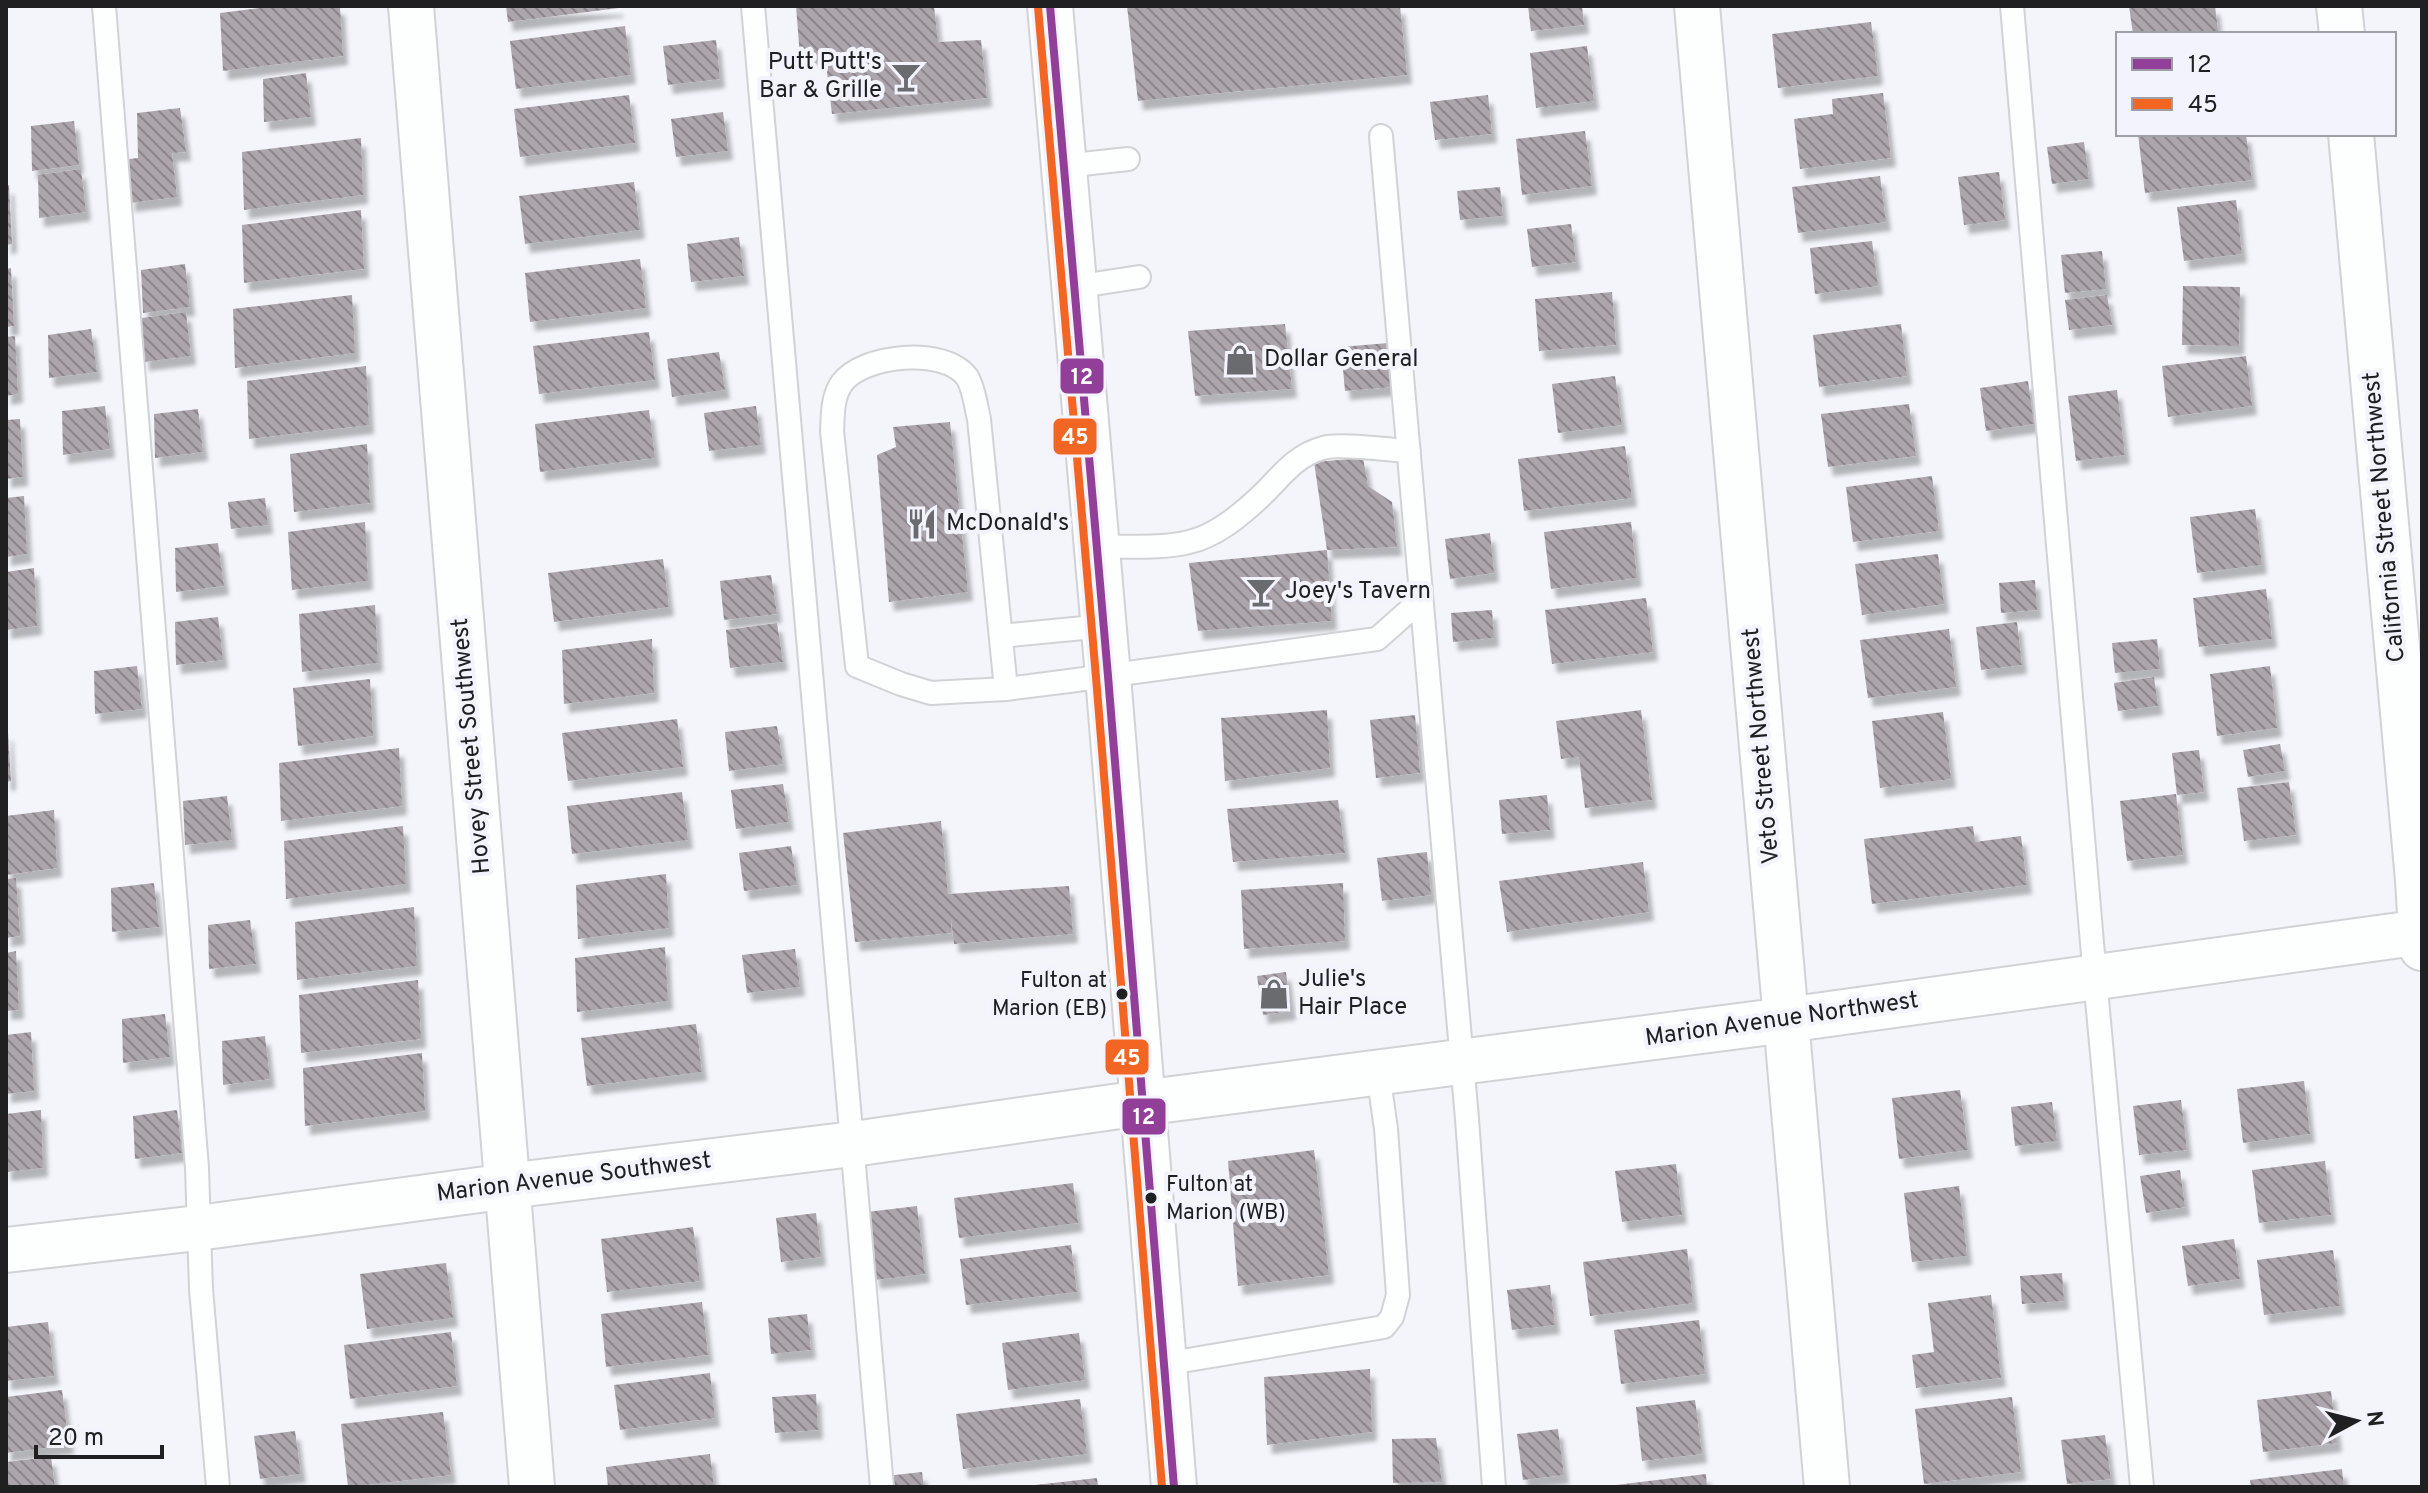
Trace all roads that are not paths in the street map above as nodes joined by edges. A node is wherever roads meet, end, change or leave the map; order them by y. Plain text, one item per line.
1 (104, 6) edge
2 (411, 6) edge
3 (753, 6) edge
4 (1050, 6) edge
5 (1697, 6) edge
6 (2012, 6) edge
7 (2339, 6) edge
8 (2342, 32) edge
9 (1381, 136) dead end
10 (2351, 136) edge
11 (1128, 159) dead end
12 (1064, 166) junction
13 (1139, 277) dead end
14 (1074, 287) junction
15 (1409, 451) junction
16 (1097, 547) junction
17 (1421, 600) junction
18 (1104, 626) junction
19 (1001, 636) junction
20 (1108, 676) junction
21 (1006, 689) junction
22 (2422, 938) edge
23 (2095, 978) junction
24 (1786, 1020) junction
25 (1462, 1062) junction
26 (1378, 1073) junction
27 (1141, 1103) junction
28 (853, 1144) junction
29 (508, 1186) junction
30 (198, 1228) junction
31 (6, 1250) edge
32 (1164, 1364) junction
33 (218, 1487) edge
34 (532, 1487) edge
35 (882, 1487) edge
36 (1174, 1487) edge
37 (1494, 1487) edge
38 (1827, 1487) edge
39 (2142, 1487) edge

1 - 30 lane
2 - 29 street, Hovey Street Southwest
3 - 28 lane
4 - 12 street
5 - 24 street, Veto Street Northwest
6 - 23 lane
7 - 8 street
9 - 15 lane
10 - 22 street, California Street Northwest
11 - 12 lane
12 - 14 street
13 - 14 lane
14 - 16 street
15 - 16 lane
15 - 17 lane
16 - 18 street
17 - 20 lane
17 - 25 lane
18 - 19 lane
18 - 20 street
19 - 21 lane
19 - 21 lane
20 - 21 lane
20 - 27 street
22 - 23 street, Marion Avenue Northwest
23 - 24 street, Marion Avenue Northwest
23 - 39 lane
24 - 25 street, Marion Avenue Northwest
24 - 38 street, Veto Street Northwest
25 - 26 street, Marion Avenue Northwest
25 - 37 lane
26 - 27 street, Marion Avenue Northwest
26 - 32 lane
27 - 28 street, Marion Avenue Southwest
27 - 32 street
28 - 29 street, Marion Avenue Southwest
28 - 35 lane
29 - 30 street, Marion Avenue Southwest
29 - 34 street, Hovey Street Southwest
30 - 31 street, Marion Avenue Southwest
30 - 33 lane
32 - 36 street

